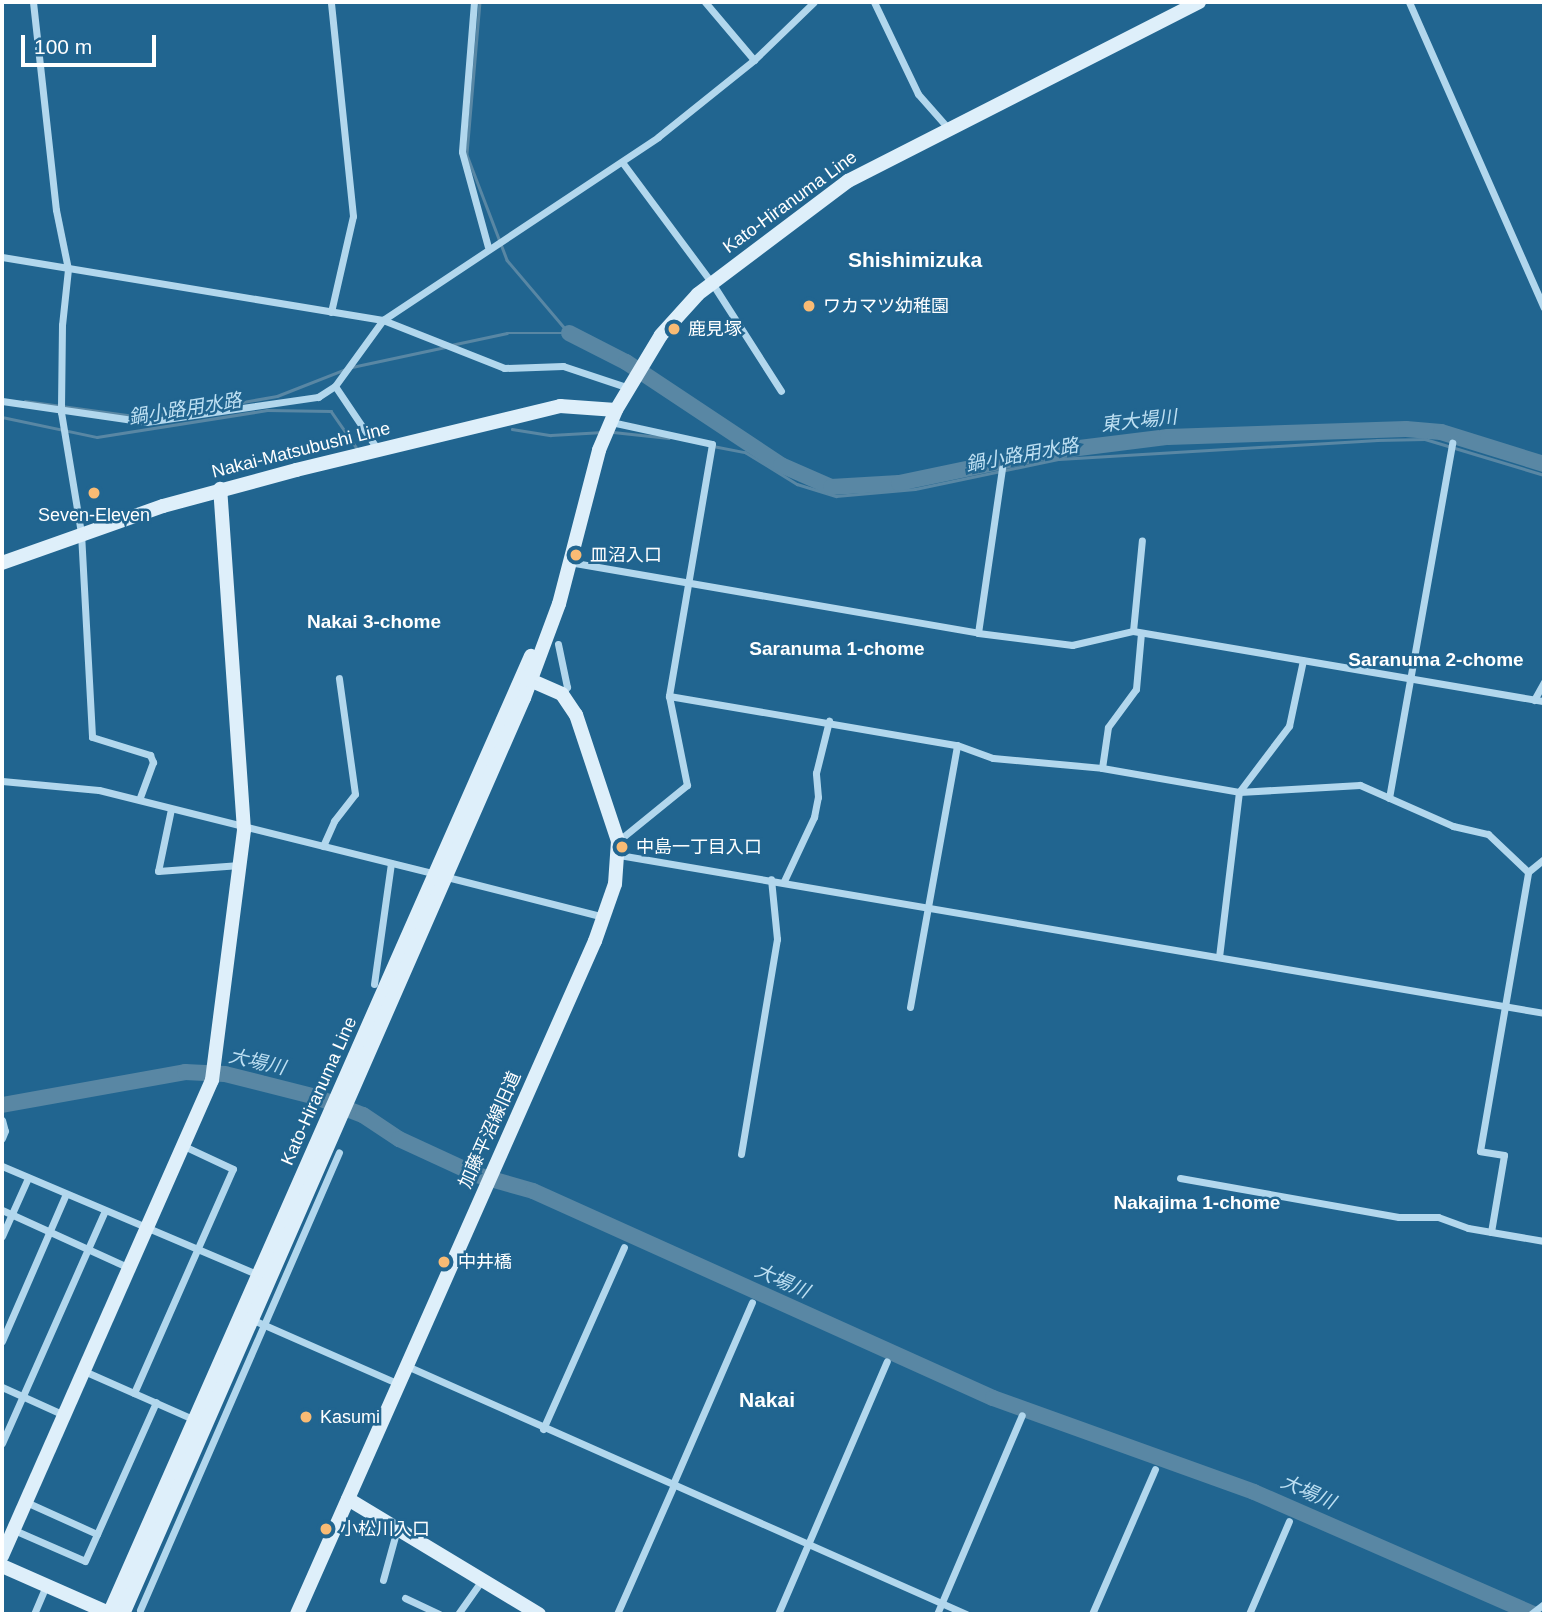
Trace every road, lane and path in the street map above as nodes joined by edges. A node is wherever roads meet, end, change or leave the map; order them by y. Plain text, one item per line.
1 (33, 2) edge
2 (331, 2) edge
3 (474, 2) edge
4 (705, 2) edge
5 (814, 2) edge
6 (874, 2) edge
7 (1199, 2) edge
8 (1409, 2) edge
9 (754, 60) junction
10 (948, 128) junction
11 (622, 162) junction
12 (488, 247) junction
13 (2, 257) edge
14 (68, 269) junction
15 (712, 283) junction
16 (1544, 308) edge
17 (331, 312) junction
18 (383, 320) junction
19 (335, 386) junction
20 (628, 388) junction
21 (781, 391) dead end
22 (2, 401) edge
23 (61, 412) junction
24 (613, 416) junction
25 (1452, 443) dead end
26 (378, 450) junction
27 (1002, 468) dead end
28 (220, 489) junction
29 (81, 533) junction
30 (1142, 540) dead end
31 (568, 562) junction
32 (2, 563) edge
33 (684, 583) junction
34 (1137, 632) junction
35 (978, 633) junction
36 (558, 644) dead end
37 (1303, 660) junction
38 (339, 678) dead end
39 (1410, 678) junction
40 (527, 679) junction
41 (1544, 682) edge
42 (562, 694) junction
43 (668, 696) junction
44 (1534, 699) junction
45 (1544, 701) edge
46 (829, 721) junction
47 (957, 745) junction
48 (1102, 768) junction
49 (2, 781) edge
50 (1239, 792) junction
51 (1389, 798) junction
52 (139, 800) junction
53 (171, 809) junction
54 (244, 830) junction
55 (323, 846) junction
56 (618, 848) junction
57 (1544, 859) edge
58 (391, 863) junction
59 (240, 865) junction
60 (1528, 872) junction
61 (441, 876) junction
62 (771, 879) junction
63 (784, 881) junction
64 (930, 906) junction
65 (605, 917) junction
66 (1219, 957) junction
67 (374, 984) dead end
68 (1504, 1006) junction
69 (910, 1007) dead end
70 (1544, 1013) edge
71 (335, 1118) junction
72 (2, 1120) edge
73 (2, 1138) edge
74 (184, 1146) junction
75 (339, 1152) dead end
76 (741, 1154) dead end
77 (2, 1166) edge
78 (28, 1178) junction
79 (1180, 1178) dead end
80 (66, 1194) junction
81 (2, 1210) edge
82 (106, 1212) junction
83 (11, 1214) junction
84 (146, 1228) junction
85 (1491, 1232) junction
86 (49, 1233) junction
87 (2, 1236) edge
88 (1544, 1241) edge
89 (624, 1247) dead end
90 (198, 1248) junction
91 (89, 1249) junction
92 (129, 1268) junction
93 (259, 1275) junction
94 (752, 1302) dead end
95 (259, 1323) junction
96 (2, 1341) edge
97 (887, 1361) dead end
98 (407, 1366) junction
99 (83, 1371) junction
100 (398, 1384) junction
101 (2, 1387) edge
102 (134, 1393) junction
103 (23, 1396) junction
104 (156, 1402) junction
105 (64, 1415) junction
106 (1022, 1415) dead end
107 (195, 1420) junction
108 (543, 1429) junction
109 (2, 1443) edge
110 (1155, 1469) dead end
111 (674, 1485) junction
112 (183, 1495) junction
113 (348, 1499) junction
114 (26, 1502) junction
115 (1289, 1521) dead end
116 (397, 1529) junction
117 (13, 1530) junction
118 (97, 1534) junction
119 (809, 1544) junction
120 (2, 1556) edge
121 (2, 1566) edge
122 (383, 1580) dead end
123 (482, 1580) junction
124 (46, 1586) junction
125 (405, 1598) dead end
126 (942, 1603) junction
127 (1543, 1605) edge
128 (139, 1611) dead end
129 (34, 1614) edge
130 (110, 1614) edge
131 (123, 1614) edge
132 (297, 1614) edge
133 (439, 1614) edge
134 (458, 1614) edge
135 (539, 1614) edge
136 (617, 1614) edge
137 (778, 1614) edge
138 (937, 1614) edge
139 (966, 1614) edge
140 (1092, 1614) edge
141 (1249, 1614) edge
142 (1531, 1614) edge

1 - 14 street
2 - 17 street
3 - 12 street
4 - 9 street
5 - 9 street
6 - 10 street
7 - 10 main road, Kato-Hiranuma Line
8 - 16 street
9 - 11 street
10 - 15 main road, Kato-Hiranuma Line
11 - 12 street
11 - 15 street
12 - 18 street
13 - 14 street
14 - 17 street
14 - 23 street
15 - 20 main road, Kato-Hiranuma Line
15 - 21 street
17 - 18 street
18 - 19 street
18 - 20 street
19 - 23 street
19 - 26 street
20 - 24 main road, Kato-Hiranuma Line
22 - 23 street
23 - 29 street
24 - 26 main road, Nakai-Matsubushi Line
24 - 31 main road, Kato-Hiranuma Line
24 - 33 street
25 - 39 street
26 - 28 main road, Nakai-Matsubushi Line
27 - 35 street
28 - 29 main road, Nakai-Matsubushi Line
28 - 54 main road
29 - 32 main road, Nakai-Matsubushi Line
29 - 52 street
30 - 34 street
31 - 33 street
31 - 40 main road, Kato-Hiranuma Line
33 - 35 street
33 - 43 street
34 - 35 street
34 - 37 street
34 - 48 street
36 - 42 street
37 - 39 street
37 - 50 street
38 - 55 street
39 - 44 street
39 - 51 street
40 - 42 main road
40 - 61 main road, Kato-Hiranuma Line
41 - 44 street
42 - 56 main road
43 - 46 street
43 - 56 street
44 - 45 street
46 - 47 street
46 - 63 street
47 - 48 street
47 - 64 street
48 - 50 street
49 - 52 street
50 - 51 street
50 - 66 street
51 - 60 street
52 - 53 street
53 - 54 street
53 - 59 street
54 - 55 street
54 - 59 main road
55 - 58 street
56 - 62 street
56 - 65 main road, 加藤平沼線旧道
57 - 60 street
58 - 61 street
58 - 67 street
59 - 74 main road
60 - 68 street
61 - 65 street
61 - 71 main road, Kato-Hiranuma Line
62 - 63 street
62 - 76 street
63 - 64 street
64 - 66 street
64 - 69 street
65 - 98 main road, 加藤平沼線旧道
66 - 68 street
68 - 70 street
68 - 85 street
71 - 93 main road, Kato-Hiranuma Line
71 - 95 main road, Kato-Hiranuma Line
72 - 73 street
74 - 84 main road
74 - 90 street
75 - 95 street
77 - 78 street
78 - 80 street
78 - 83 street
79 - 85 street
80 - 82 street
80 - 86 street
81 - 83 street
82 - 84 street
82 - 91 street
83 - 86 street
83 - 87 street
84 - 90 street
84 - 92 main road
85 - 88 street
86 - 91 street
86 - 96 street
89 - 108 street
90 - 93 street
90 - 102 street
91 - 92 street
91 - 103 street
92 - 99 main road
93 - 107 main road, Kato-Hiranuma Line
94 - 111 street
95 - 100 street
95 - 112 main road, Kato-Hiranuma Line
97 - 119 street
98 - 100 main road, 加藤平沼線旧道
98 - 108 street
99 - 102 street
99 - 105 main road
100 - 113 main road, 加藤平沼線旧道
101 - 103 street
102 - 104 street
103 - 105 street
103 - 109 street
104 - 107 street
104 - 118 street
105 - 114 main road
106 - 126 street
107 - 130 main road, Kato-Hiranuma Line
108 - 111 street
110 - 140 street
111 - 119 street
111 - 136 street
112 - 128 street
112 - 131 main road, Kato-Hiranuma Line
113 - 116 main road
113 - 132 main road, 加藤平沼線旧道
114 - 117 main road
114 - 118 street
115 - 141 street
116 - 122 street
116 - 123 main road
117 - 118 street
117 - 120 main road
119 - 126 street
119 - 137 street
121 - 124 main road
123 - 134 street
123 - 135 main road
124 - 129 street
124 - 130 main road
125 - 133 street
126 - 138 street
126 - 139 street
127 - 142 street

